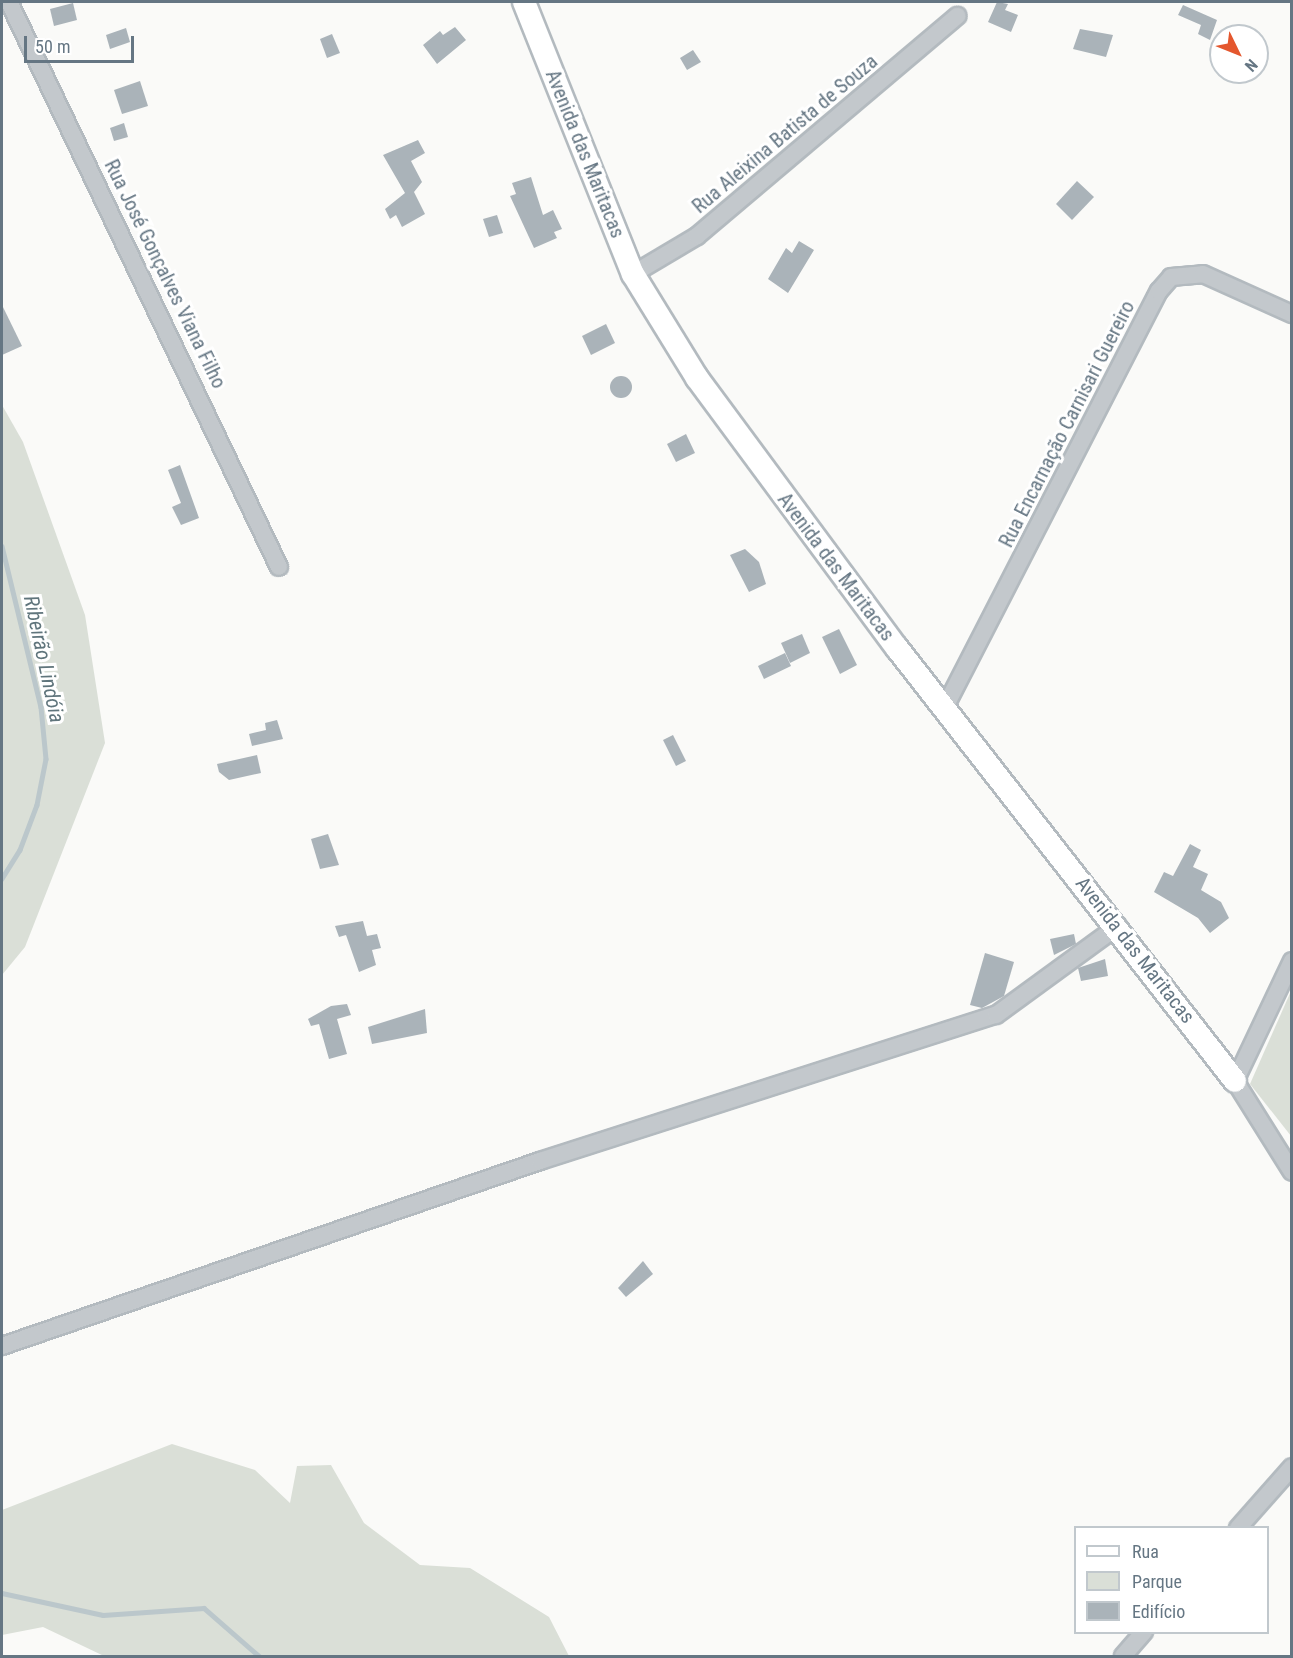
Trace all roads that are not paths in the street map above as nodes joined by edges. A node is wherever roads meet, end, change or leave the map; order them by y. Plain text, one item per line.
1 (9, 2) edge
2 (524, 2) edge
3 (957, 16) dead end
4 (633, 273) junction
5 (1292, 314) edge
6 (279, 567) dead end
7 (945, 707) junction
8 (1118, 927) junction
9 (1292, 961) edge
10 (1235, 1081) junction
11 (1292, 1172) edge
12 (2, 1346) edge
13 (1292, 1467) edge
14 (1239, 1526) edge
15 (1142, 1634) edge
16 (1123, 1656) edge

1 - 6 street, Rua José Gonçalves Viana Filho
2 - 4 street, Avenida das Maritacas
3 - 4 street, Rua Aleixina Batista de Souza
4 - 7 street, Avenida das Maritacas
5 - 7 street, Rua Encarnação Carnisari Guereiro
7 - 8 street, Avenida das Maritacas
8 - 10 street, Avenida das Maritacas
8 - 12 street
9 - 10 street
10 - 11 street
13 - 14 street
15 - 16 street

